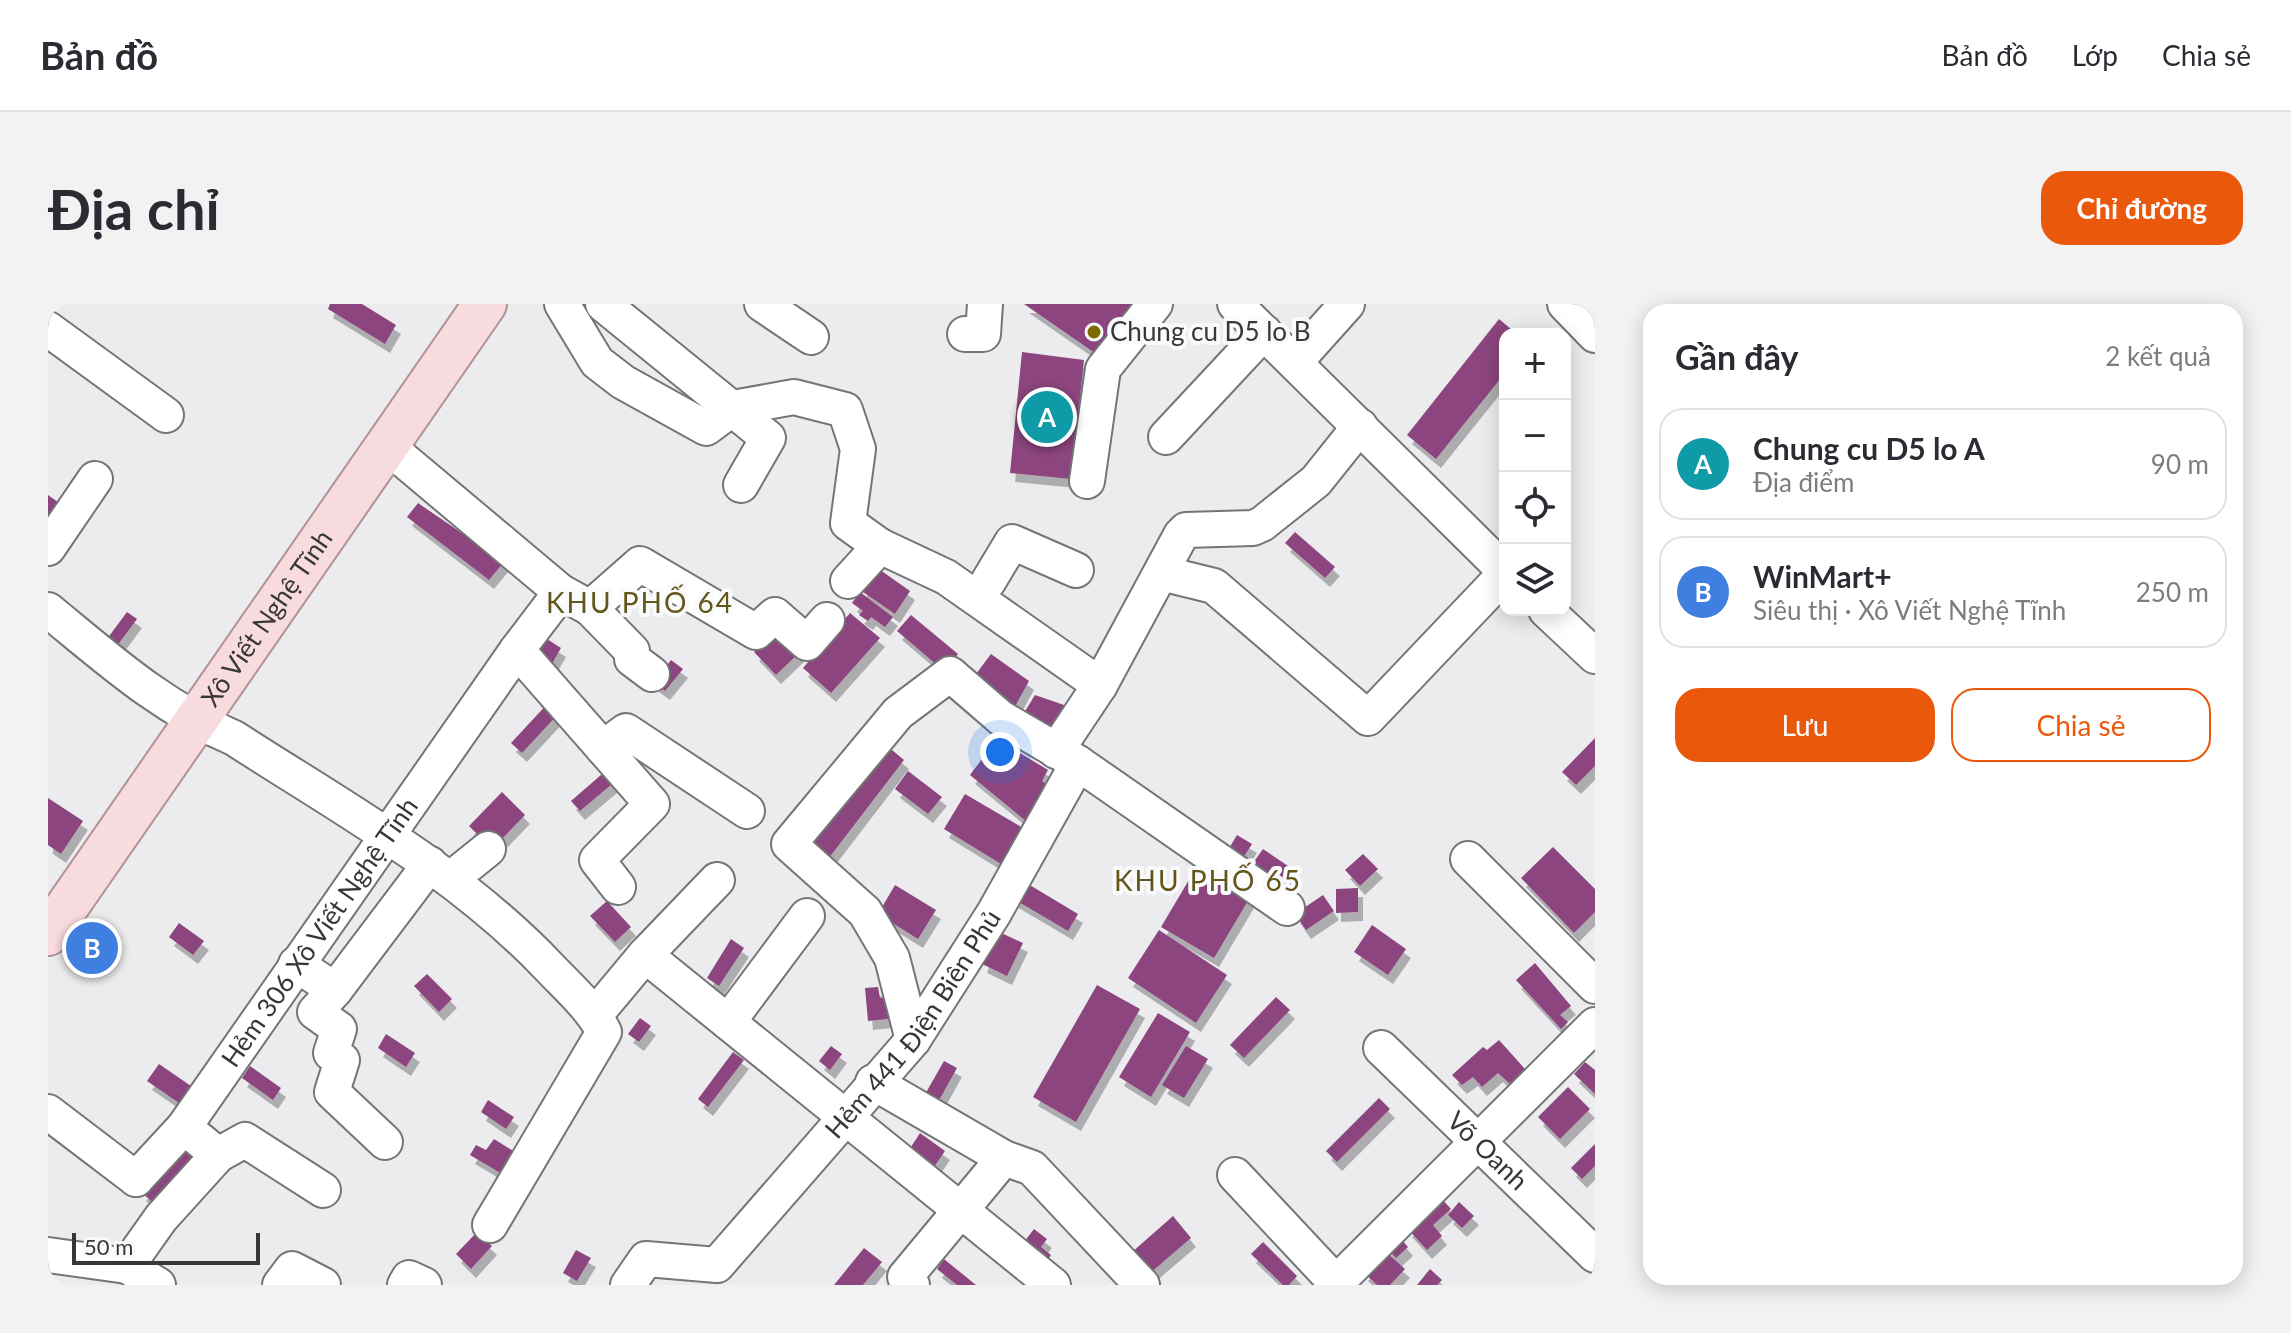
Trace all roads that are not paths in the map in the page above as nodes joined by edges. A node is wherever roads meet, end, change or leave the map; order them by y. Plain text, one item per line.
1 (485, 304) edge
2 (562, 304) edge
3 (603, 304) edge
4 (762, 304) edge
5 (985, 304) edge
6 (1155, 304) edge
7 (1235, 304) edge
8 (1347, 304) edge
9 (1565, 304) edge
10 (48, 329) edge
11 (1264, 332) junction
12 (965, 334) dead end
13 (1595, 335) edge
14 (811, 337) dead end
15 (1295, 362) junction
16 (733, 408) junction
17 (166, 415) dead end
18 (1360, 426) junction
19 (1166, 437) dead end
20 (387, 446) junction
21 (95, 479) dead end
22 (1087, 481) dead end
23 (741, 485) dead end
24 (880, 546) junction
25 (48, 548) edge
26 (1499, 567) edge
27 (1076, 570) dead end
28 (1161, 573) junction
29 (1499, 579) edge
30 (848, 581) dead end
31 (977, 584) junction
32 (576, 600) junction
33 (48, 610) edge
34 (1552, 616) edge
35 (827, 620) dead end
36 (517, 650) junction
37 (1595, 656) edge
38 (652, 674) dead end
39 (1100, 685) junction
40 (196, 722) junction
41 (603, 748) junction
42 (1067, 757) junction
43 (747, 811) dead end
44 (387, 837) junction
45 (488, 849) dead end
46 (1468, 859) dead end
47 (441, 871) junction
48 (717, 880) dead end
49 (618, 887) dead end
50 (1287, 908) dead end
51 (807, 916) dead end
52 (48, 934) edge
53 (645, 955) junction
54 (296, 964) junction
55 (1595, 986) edge
56 (335, 990) junction
57 (595, 1015) junction
58 (728, 1022) junction
59 (1595, 1025) edge
60 (913, 1040) junction
61 (1381, 1048) dead end
62 (873, 1082) junction
63 (48, 1112) edge
64 (848, 1117) junction
65 (184, 1127) junction
66 (385, 1142) dead end
67 (1480, 1142) junction
68 (218, 1155) junction
69 (1004, 1158) junction
70 (1235, 1175) dead end
71 (136, 1179) junction
72 (323, 1190) dead end
73 (960, 1209) junction
74 (161, 1218) junction
75 (490, 1225) dead end
76 (48, 1255) edge
77 (1595, 1255) edge
78 (127, 1266) junction
79 (1336, 1284) edge
80 (158, 1285) edge
81 (280, 1285) edge
82 (323, 1285) edge
83 (405, 1285) edge
84 (424, 1285) edge
85 (628, 1285) edge
86 (912, 1285) edge
87 (1053, 1285) edge
88 (1142, 1285) edge

1 - 20 main road, Xô Viết Nghệ Tĩnh
2 - 16 street
3 - 16 street
4 - 14 street
5 - 12 street
6 - 22 street
7 - 11 street
8 - 15 street
9 - 13 street
10 - 17 street
11 - 15 street
11 - 19 street
15 - 18 street
16 - 23 street
16 - 24 street
18 - 26 street
18 - 28 street, Hẻm 441 Điện Biên Phủ
20 - 32 street
20 - 40 main road, Xô Viết Nghệ Tĩnh
21 - 25 street
24 - 30 street
24 - 31 street
27 - 31 street
28 - 29 street
28 - 39 street, Hẻm 441 Điện Biên Phủ
31 - 39 street
32 - 35 street, Hẻm 306 Xô Viết Nghệ Tĩnh
32 - 36 street, Hẻm 306 Xô Viết Nghệ Tĩnh
32 - 38 street
33 - 40 street
34 - 37 street
36 - 41 street
36 - 44 street, Hẻm 306 Xô Viết Nghệ Tĩnh
39 - 42 street, Hẻm 441 Điện Biên Phủ
40 - 44 street
40 - 52 main road, Xô Viết Nghệ Tĩnh
41 - 43 street
41 - 49 street
42 - 50 street
42 - 60 street, Hẻm 441 Điện Biên Phủ
42 - 60 street
44 - 47 street
44 - 54 street, Hẻm 306 Xô Viết Nghệ Tĩnh
45 - 47 street
46 - 55 street
47 - 56 street
47 - 57 street
48 - 53 street
51 - 58 street
53 - 57 street
53 - 58 street
54 - 56 street
54 - 65 street, Hẻm 306 Xô Viết Nghệ Tĩnh
56 - 66 street
57 - 75 street
58 - 64 street
59 - 67 street
60 - 62 street, Hẻm 441 Điện Biên Phủ
61 - 67 street, Võ Oanh
62 - 64 street, Hẻm 441 Điện Biên Phủ
62 - 69 street
63 - 71 street
64 - 73 street
64 - 85 street, Hẻm 441 Điện Biên Phủ
65 - 68 street
65 - 71 street, Hẻm 306 Xô Viết Nghệ Tĩnh
67 - 77 street, Võ Oanh
67 - 79 street
68 - 72 street
68 - 74 street
69 - 73 street
69 - 88 street
70 - 79 street
71 - 74 street
73 - 86 street
73 - 87 street
74 - 78 street
76 - 78 street
78 - 80 street
81 - 82 street
83 - 84 street

